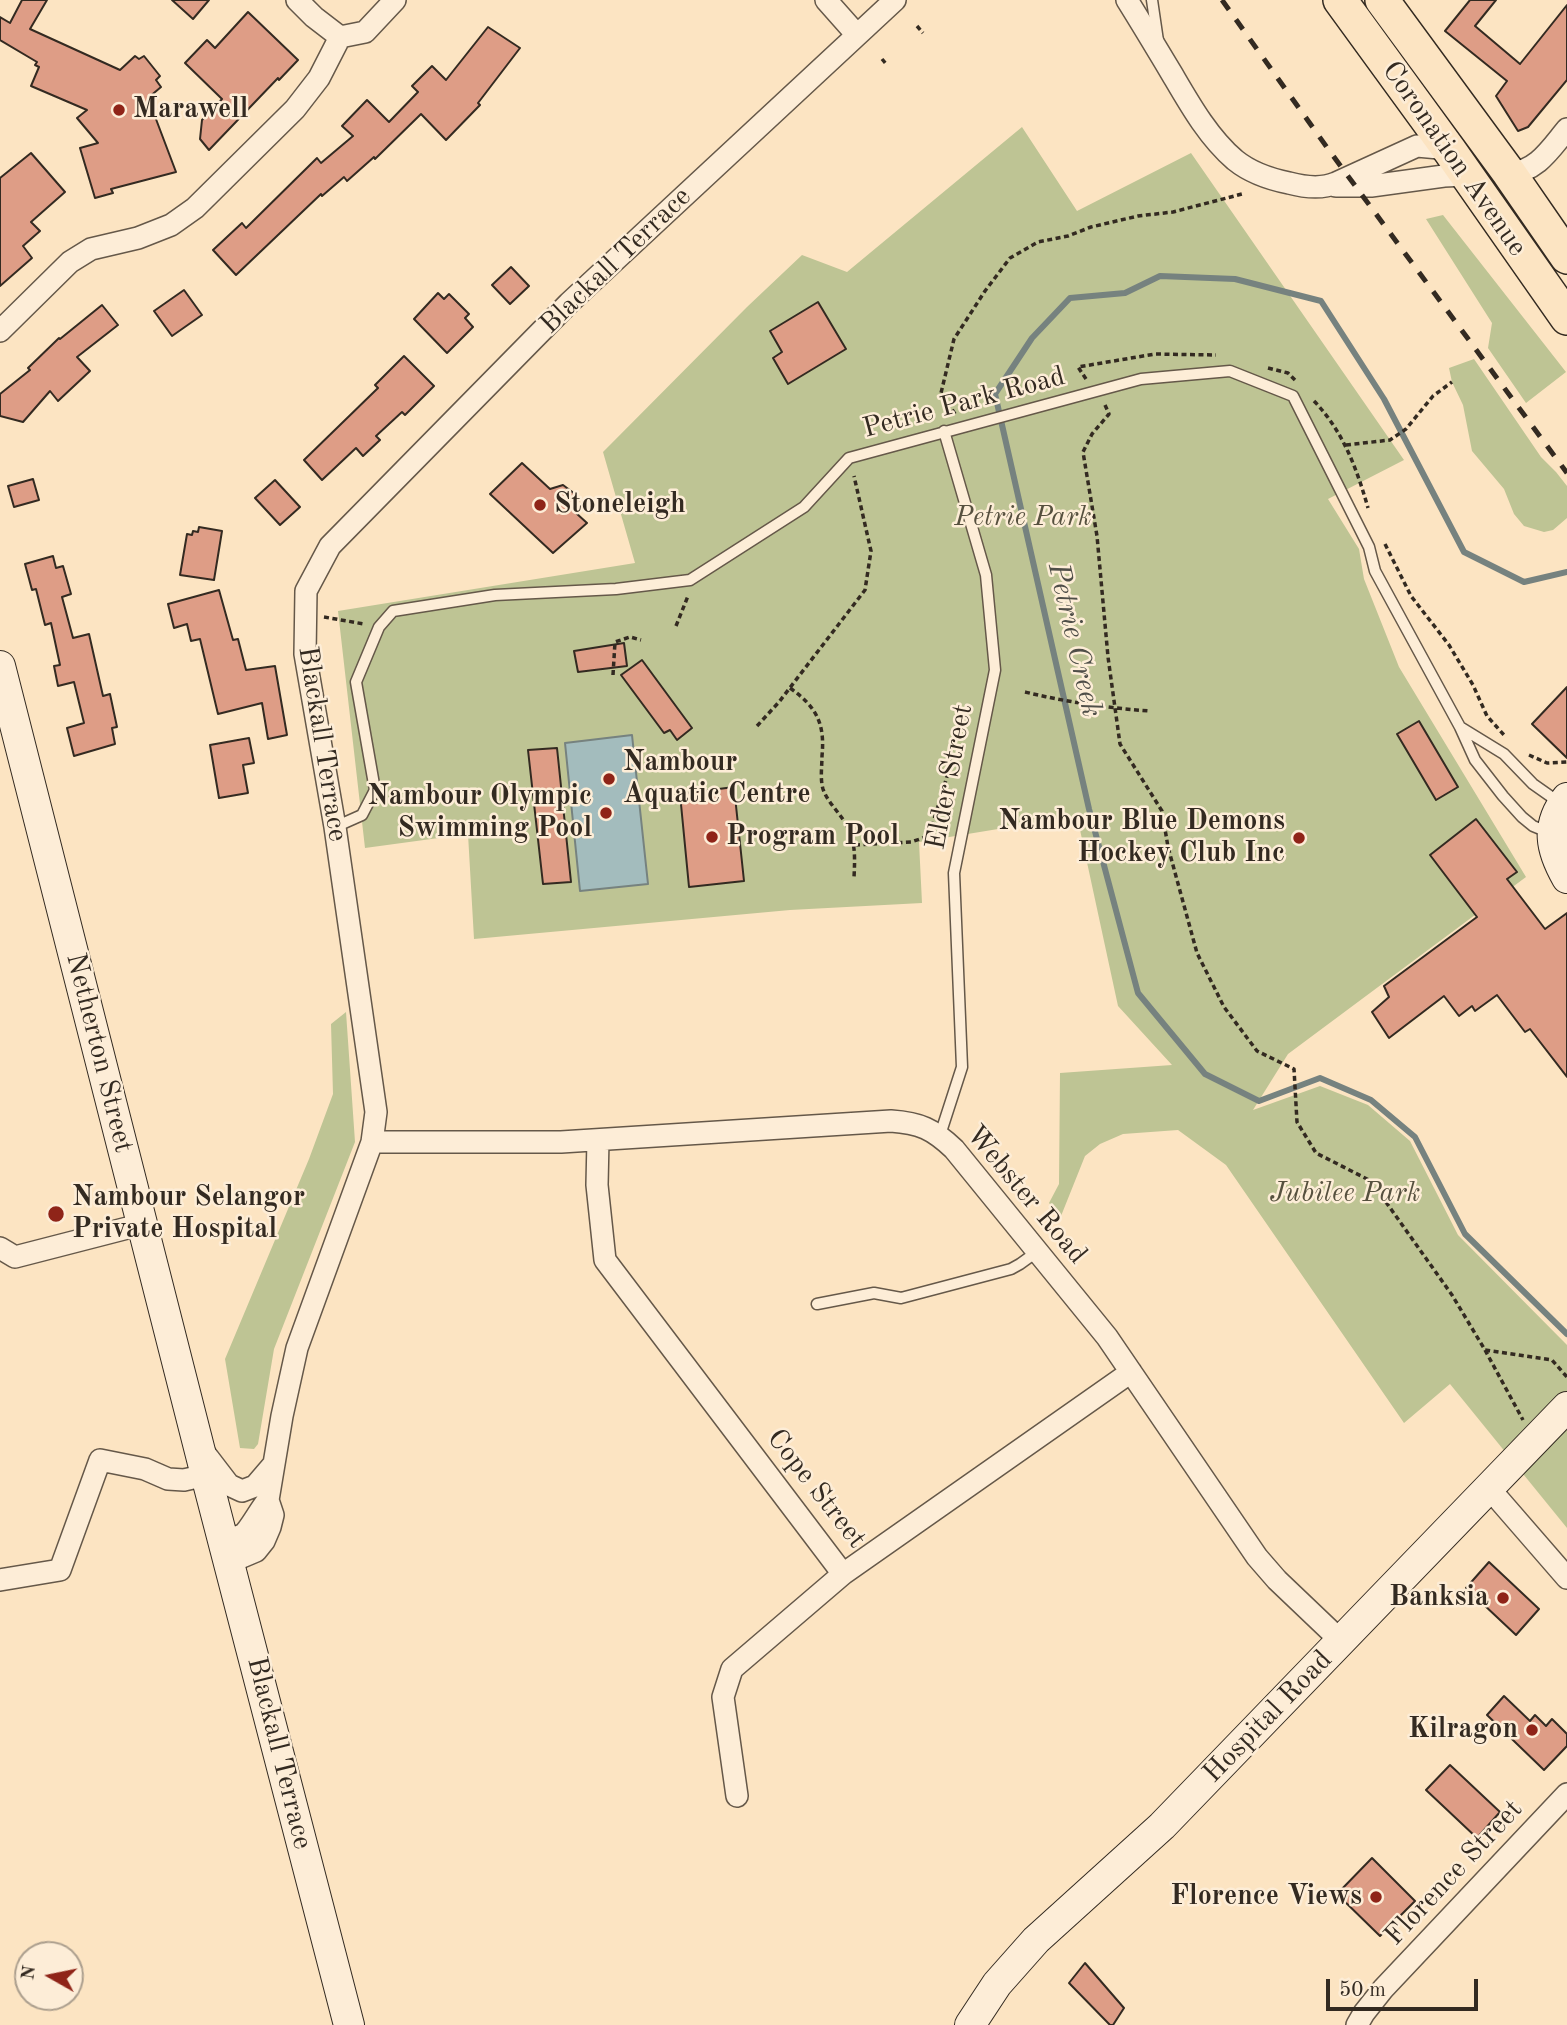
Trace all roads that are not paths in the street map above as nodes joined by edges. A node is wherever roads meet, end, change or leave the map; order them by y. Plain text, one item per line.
1 (297, 0) edge
2 (395, 0) edge
3 (826, 0) edge
4 (895, 0) edge
5 (1127, 0) edge
6 (1152, 0) edge
7 (1340, 0) edge
8 (1382, 0) edge
9 (857, 35) junction
10 (340, 37) junction
11 (1160, 54) junction
12 (1567, 129) edge
13 (1458, 163) junction
14 (1509, 173) junction
15 (1324, 186) junction
16 (1567, 257) edge
17 (1567, 318) edge
18 (0, 331) edge
19 (944, 431) junction
20 (0, 666) edge
21 (1460, 727) junction
22 (1564, 802) edge
23 (335, 827) junction
24 (1553, 834) junction
25 (1567, 878) edge
26 (940, 1135) junction
27 (598, 1140) junction
28 (372, 1142) junction
29 (143, 1224) junction
30 (0, 1248) edge
31 (1038, 1251) junction
32 (817, 1304) dead end
33 (1131, 1372) junction
34 (1567, 1407) edge
35 (199, 1445) junction
36 (274, 1464) junction
37 (206, 1475) junction
38 (1488, 1487) junction
39 (227, 1551) junction
40 (843, 1574) junction
41 (1567, 1578) edge
42 (0, 1580) edge
43 (1341, 1642) junction
44 (1567, 1794) edge
45 (737, 1796) dead end
46 (349, 2025) edge
47 (970, 2025) edge
48 (1357, 2025) edge

1 - 10 street
2 - 10 street
3 - 9 street
4 - 9 street, Blackall Terrace
5 - 11 street
6 - 11 lane
7 - 13 main road, Coronation Avenue
8 - 14 main road, Coronation Avenue
9 - 23 street, Blackall Terrace
10 - 18 street
11 - 15 street
12 - 14 street
13 - 14 main road
13 - 15 street
13 - 15 street
13 - 17 main road, Coronation Avenue
14 - 16 main road, Coronation Avenue
19 - 21 lane, Petrie Park Road
19 - 23 lane, Petrie Park Road
19 - 26 lane, Elder Street
20 - 29 main road, Netherton Street
21 - 22 lane, Petrie Park Road
21 - 24 lane, Petrie Park Road
22 - 24 main road
23 - 28 street, Blackall Terrace
24 - 25 main road
26 - 27 street, Webster Road
26 - 31 street, Webster Road
27 - 28 street, Webster Road
27 - 40 street, Cope Street
28 - 36 street, Blackall Terrace
29 - 30 street
29 - 35 main road, Netherton Street
31 - 32 lane
31 - 33 street, Webster Road
33 - 40 street, Cope Street
33 - 43 street, Webster Road
34 - 38 main road, Hospital Road
35 - 36 street
35 - 37 main road, Netherton Street
36 - 39 street, Blackall Terrace
37 - 39 main road, Netherton Street
37 - 42 street
38 - 41 street
38 - 43 main road, Hospital Road
39 - 46 main road, Blackall Terrace
40 - 45 street
43 - 47 main road, Hospital Road
44 - 48 street, Florence Street

